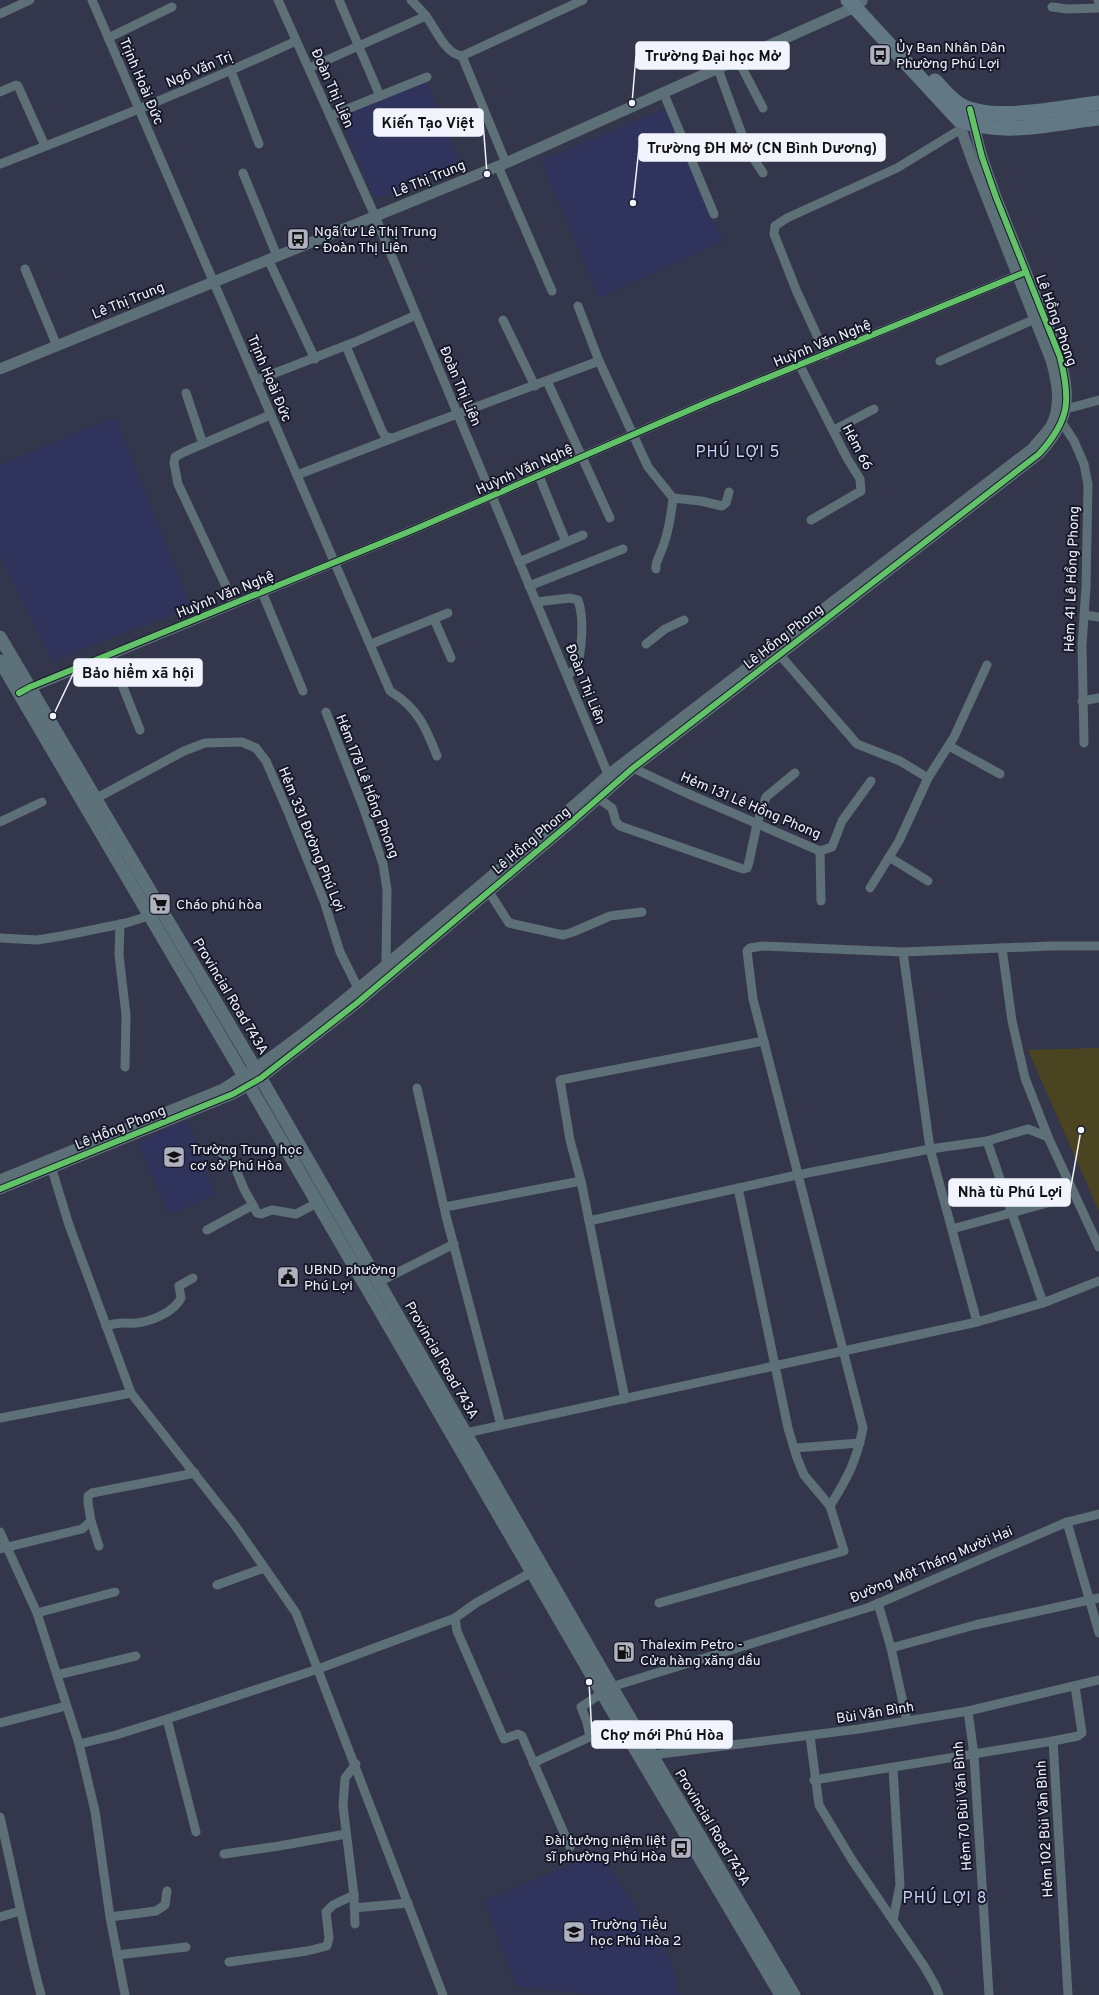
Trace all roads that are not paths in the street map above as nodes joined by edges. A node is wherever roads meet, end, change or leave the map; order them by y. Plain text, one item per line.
1 (30, 0) edge
2 (92, 0) edge
3 (278, 0) edge
4 (339, 0) edge
5 (411, 0) edge
6 (580, 1) edge
7 (857, 2) edge
8 (172, 7) dead end
9 (1052, 7) dead end
10 (1099, 8) edge
11 (0, 14) edge
12 (426, 16) junction
13 (108, 38) junction
14 (296, 40) junction
15 (358, 46) junction
16 (462, 56) junction
17 (738, 60) junction
18 (309, 68) junction
19 (718, 69) junction
20 (231, 71) junction
21 (427, 77) dead end
22 (0, 92) edge
23 (664, 94) junction
24 (380, 96) junction
25 (1099, 103) edge
26 (964, 107) junction
27 (763, 108) dead end
28 (139, 109) junction
29 (330, 116) junction
30 (1099, 118) edge
31 (964, 125) junction
32 (259, 144) dead end
33 (45, 146) junction
34 (0, 164) edge
35 (502, 165) junction
36 (242, 173) dead end
37 (763, 173) dead end
38 (714, 214) dead end
39 (375, 216) junction
40 (272, 258) junction
41 (24, 269) dead end
42 (1022, 274) junction
43 (214, 281) junction
44 (552, 291) dead end
45 (578, 306) dead end
46 (416, 315) junction
47 (1035, 319) junction
48 (503, 320) dead end
49 (57, 346) junction
50 (346, 346) junction
51 (826, 355) junction
52 (315, 359) junction
53 (599, 361) junction
54 (940, 361) dead end
55 (800, 366) junction
56 (0, 370) edge
57 (257, 380) junction
58 (548, 381) junction
59 (535, 386) junction
60 (186, 393) dead end
61 (1099, 400) edge
62 (874, 408) dead end
63 (1066, 409) junction
64 (270, 415) junction
65 (458, 415) junction
66 (1061, 421) junction
67 (834, 430) junction
68 (633, 435) junction
69 (393, 438) junction
70 (203, 444) junction
71 (583, 457) junction
72 (297, 475) junction
73 (539, 476) junction
74 (729, 492) dead end
75 (491, 497) junction
76 (673, 498) junction
77 (610, 518) dead end
78 (811, 520) dead end
79 (583, 535) dead end
80 (566, 542) junction
81 (623, 549) dead end
82 (336, 562) junction
83 (519, 562) junction
84 (656, 569) dead end
85 (529, 586) junction
86 (262, 592) junction
87 (536, 602) junction
88 (234, 604) junction
89 (448, 613) dead end
90 (1084, 615) junction
91 (1099, 618) edge
92 (434, 619) junction
93 (684, 620) dead end
94 (0, 638) edge
95 (371, 644) junction
96 (646, 644) dead end
97 (110, 654) junction
98 (779, 654) junction
99 (451, 658) dead end
100 (0, 661) edge
101 (987, 664) dead end
102 (568, 675) junction
103 (24, 690) junction
104 (303, 691) dead end
105 (1099, 698) edge
106 (1082, 701) junction
107 (326, 712) dead end
108 (140, 730) dead end
109 (1084, 743) dead end
110 (949, 746) junction
111 (437, 756) dead end
112 (634, 768) junction
113 (795, 773) dead end
114 (1000, 774) dead end
115 (928, 778) junction
116 (610, 779) junction
117 (870, 781) dead end
118 (598, 798) junction
119 (95, 799) junction
120 (42, 802) dead end
121 (0, 822) edge
122 (757, 824) junction
123 (820, 851) junction
124 (889, 857) junction
125 (928, 880) dead end
126 (870, 888) dead end
127 (489, 892) junction
128 (821, 901) dead end
129 (642, 912) dead end
130 (149, 916) junction
131 (120, 924) junction
132 (0, 938) edge
133 (1099, 946) edge
134 (1002, 948) junction
135 (903, 952) junction
136 (386, 965) junction
137 (358, 988) junction
138 (764, 1041) junction
139 (125, 1067) dead end
140 (258, 1073) junction
141 (246, 1082) junction
142 (417, 1088) dead end
143 (1048, 1137) junction
144 (988, 1141) junction
145 (930, 1149) junction
146 (220, 1152) dead end
147 (50, 1164) junction
148 (797, 1175) junction
149 (0, 1180) edge
150 (581, 1181) junction
151 (738, 1188) junction
152 (0, 1189) edge
153 (1062, 1199) dead end
154 (317, 1203) junction
155 (253, 1205) junction
156 (444, 1207) junction
157 (1012, 1212) junction
158 (589, 1221) junction
159 (952, 1229) junction
160 (207, 1230) dead end
161 (354, 1239) junction
162 (454, 1244) junction
163 (342, 1246) junction
164 (1099, 1247) edge
165 (193, 1278) dead end
166 (379, 1282) junction
167 (1099, 1282) edge
168 (1043, 1303) junction
169 (977, 1322) junction
170 (106, 1326) junction
171 (410, 1336) junction
172 (398, 1343) junction
173 (844, 1352) junction
174 (776, 1366) junction
175 (131, 1393) junction
176 (625, 1399) junction
177 (0, 1418) edge
178 (501, 1426) junction
179 (466, 1433) junction
180 (454, 1440) junction
181 (860, 1443) junction
182 (795, 1448) junction
183 (195, 1473) junction
184 (830, 1506) junction
185 (1099, 1514) edge
186 (91, 1520) junction
187 (1067, 1522) junction
188 (0, 1532) edge
189 (99, 1546) dead end
190 (3, 1548) edge
191 (264, 1568) junction
192 (537, 1569) junction
193 (217, 1585) dead end
194 (115, 1592) dead end
195 (1099, 1598) edge
196 (1089, 1600) junction
197 (659, 1603) dead end
198 (878, 1603) junction
199 (37, 1614) junction
200 (455, 1618) junction
201 (1099, 1633) edge
202 (891, 1648) junction
203 (136, 1656) dead end
204 (318, 1669) junction
205 (57, 1675) junction
206 (1099, 1680) edge
207 (1075, 1686) junction
208 (607, 1690) junction
209 (66, 1706) junction
210 (968, 1711) junction
211 (167, 1719) junction
212 (907, 1721) junction
213 (0, 1723) edge
214 (810, 1736) junction
215 (1053, 1741) junction
216 (79, 1744) junction
217 (974, 1755) junction
218 (647, 1758) junction
219 (533, 1763) junction
220 (356, 1764) junction
221 (893, 1768) junction
222 (814, 1780) junction
223 (0, 1818) edge
224 (196, 1832) dead end
225 (346, 1834) junction
226 (570, 1846) dead end
227 (224, 1854) dead end
228 (167, 1891) dead end
229 (354, 1895) junction
230 (408, 1903) junction
231 (354, 1908) junction
232 (20, 1911) junction
233 (0, 1917) edge
234 (110, 1917) junction
235 (893, 1920) junction
236 (355, 1924) dead end
237 (186, 1947) dead end
238 (117, 1955) junction
239 (229, 1962) dead end
240 (41, 1995) edge
241 (125, 1995) edge
242 (443, 1995) edge
243 (781, 1995) edge
244 (794, 1995) edge
245 (939, 1995) edge
246 (989, 1995) edge
247 (1068, 1995) edge

1 - 11 street
2 - 13 street, Trịnh Hoài Đức
3 - 14 street, Đoàn Thị Liên
4 - 15 street
5 - 12 street
6 - 16 street
7 - 17 street, Lê Thị Trung
7 - 26 main road
7 - 31 main road
8 - 13 street
9 - 10 street
12 - 15 street
12 - 16 street
13 - 28 street, Trịnh Hoài Đức
14 - 18 street, Đoàn Thị Liên
14 - 20 street, Ngô Văn Trị
15 - 18 street
15 - 24 street
16 - 35 street
17 - 19 street, Lê Thị Trung
17 - 27 street
18 - 29 street, Đoàn Thị Liên
19 - 23 street, Lê Thị Trung
19 - 37 street
20 - 28 street, Ngô Văn Trị
20 - 32 street
21 - 24 street
22 - 33 street
23 - 35 street, Lê Thị Trung
23 - 38 street
24 - 29 street
25 - 26 main road
26 - 31 street, Lê Hồng Phong
28 - 33 street, Ngô Văn Trị
28 - 43 street, Trịnh Hoài Đức
29 - 39 street, Đoàn Thị Liên
30 - 31 main road
31 - 42 street, Lê Hồng Phong
31 - 51 street
33 - 34 street, Ngô Văn Trị
35 - 39 street, Lê Thị Trung
35 - 44 street
36 - 40 street
39 - 40 street, Lê Thị Trung
39 - 46 street, Đoàn Thị Liên
40 - 43 street, Lê Thị Trung
40 - 52 street
41 - 49 street
42 - 47 street, Lê Hồng Phong
42 - 51 street, Huỳnh Văn Nghệ
42 - 63 street, Lê Hồng Phong
43 - 49 street, Lê Thị Trung
43 - 57 street, Trịnh Hoài Đức
45 - 53 street
46 - 50 street
46 - 65 street, Đoàn Thị Liên
47 - 54 street
47 - 116 street, Lê Hồng Phong
48 - 59 street
49 - 56 street, Lê Thị Trung
50 - 52 street
50 - 69 street
51 - 55 street, Huỳnh Văn Nghệ
52 - 57 street
53 - 58 street
53 - 68 street
55 - 67 street, Hẻm 66
55 - 68 street, Huỳnh Văn Nghệ
57 - 64 street, Trịnh Hoài Đức
58 - 59 street
58 - 71 street
59 - 65 street
60 - 70 street
61 - 63 street
62 - 67 street
63 - 66 street, Lê Hồng Phong
64 - 70 street
64 - 72 street, Trịnh Hoài Đức
65 - 69 street
65 - 75 street, Đoàn Thị Liên
66 - 90 street, Hẻm 41 Lê Hồng Phong
66 - 98 street, Lê Hồng Phong
67 - 78 street, Hẻm 66
68 - 71 street, Huỳnh Văn Nghệ
68 - 76 street
69 - 72 street
70 - 88 street
71 - 73 street, Huỳnh Văn Nghệ
71 - 77 street
72 - 82 street, Trịnh Hoài Đức
73 - 75 street, Huỳnh Văn Nghệ
73 - 80 street
74 - 76 street
75 - 82 street, Huỳnh Văn Nghệ
75 - 83 street, Đoàn Thị Liên
76 - 84 street
79 - 80 street
80 - 83 street
81 - 85 street
82 - 86 street, Huỳnh Văn Nghệ
82 - 95 street, Trịnh Hoài Đức
83 - 85 street, Đoàn Thị Liên
85 - 87 street, Đoàn Thị Liên
86 - 88 street, Huỳnh Văn Nghệ
86 - 104 street
87 - 102 street, Đoàn Thị Liên
87 - 102 street
88 - 97 street, Huỳnh Văn Nghệ
89 - 92 street
90 - 91 street
90 - 106 street, Hẻm 41 Lê Hồng Phong
92 - 95 street
92 - 99 street
93 - 96 street
94 - 103 main road, Provincial Road 743A
95 - 111 street, Trịnh Hoài Đức
97 - 103 street, Huỳnh Văn Nghệ
97 - 108 street
98 - 112 street, Lê Hồng Phong
98 - 115 street
100 - 103 main road, Provincial Road 743A
101 - 110 street
102 - 116 street, Đoàn Thị Liên
103 - 119 main road, Provincial Road 743A
103 - 130 main road, Provincial Road 743A
105 - 106 street
106 - 109 street, Hẻm 41 Lê Hồng Phong
107 - 136 street, Hẻm 178 Lê Hồng Phong
110 - 114 street
110 - 115 street
112 - 116 street, Lê Hồng Phong
112 - 122 street, Hẻm 131 Lê Hồng Phong
113 - 122 street
115 - 124 street
116 - 118 street, Lê Hồng Phong
116 - 136 street, Lê Hồng Phong
117 - 123 street, Hẻm 131 Lê Hồng Phong
118 - 122 street
118 - 127 street, Lê Hồng Phong
119 - 137 street, Hẻm 331 Đường Phú Lợi
119 - 140 main road, Provincial Road 743A
120 - 121 street
122 - 123 street, Hẻm 131 Lê Hồng Phong
123 - 128 street
124 - 125 street
124 - 126 street
127 - 129 street
127 - 140 street, Lê Hồng Phong
130 - 131 street
130 - 141 main road, Provincial Road 743A
131 - 132 street
131 - 139 street
133 - 134 street
134 - 135 street
134 - 143 street
135 - 138 street
135 - 145 street
136 - 137 street, Lê Hồng Phong
137 - 140 street, Lê Hồng Phong
138 - 148 street
138 - 150 street
140 - 141 street, Lê Hồng Phong
140 - 161 main road, Provincial Road 743A
141 - 147 street, Lê Hồng Phong
141 - 154 main road, Provincial Road 743A
142 - 156 street
143 - 144 street
143 - 164 street
144 - 145 street
144 - 157 street
145 - 148 street
145 - 159 street
146 - 155 street
147 - 149 street, Lê Hồng Phong
147 - 152 street, Lê Hồng Phong
147 - 170 street
148 - 151 street
148 - 173 street
150 - 156 street
150 - 158 street
151 - 158 street
151 - 174 street
153 - 157 street
154 - 155 street
154 - 163 main road, Provincial Road 743A
155 - 160 street
156 - 162 street
157 - 159 street
157 - 168 street
158 - 176 street
159 - 169 street
161 - 163 main road
161 - 166 main road, Provincial Road 743A
162 - 166 street
162 - 178 street
163 - 172 main road, Provincial Road 743A
165 - 170 street
166 - 171 main road, Provincial Road 743A
167 - 168 street
168 - 169 street
169 - 173 street
170 - 175 street
171 - 172 main road
171 - 179 main road, Provincial Road 743A
172 - 180 main road, Provincial Road 743A
173 - 174 street
173 - 181 street
174 - 176 street
174 - 182 street
175 - 177 street
175 - 183 street
176 - 178 street
178 - 179 street
179 - 180 main road
179 - 192 main road, Provincial Road 743A
180 - 192 main road, Provincial Road 743A
181 - 182 street
181 - 184 street
182 - 184 street
183 - 186 street
183 - 191 street
184 - 197 street
185 - 187 street, Đường Một Tháng Mười Hai
186 - 189 street
186 - 190 street
187 - 196 street
187 - 198 street, Đường Một Tháng Mười Hai
188 - 190 street
190 - 199 street
191 - 193 street
191 - 204 street
192 - 200 street
192 - 208 main road, Provincial Road 743A
194 - 199 street
195 - 196 street
196 - 201 street
196 - 202 street
198 - 202 street
198 - 208 street, Đường Một Tháng Mười Hai
199 - 205 street
200 - 204 street
200 - 219 street
202 - 212 street
203 - 205 street
204 - 211 street
204 - 220 street
205 - 209 street
206 - 207 street, Bùi Văn Bình
207 - 210 street, Bùi Văn Bình
207 - 215 street, Hẻm 102 Bùi Văn Bình
208 - 218 main road, Provincial Road 743A
208 - 219 street, Đường Một Tháng Mười Hai
209 - 213 street
209 - 216 street
210 - 212 street, Bùi Văn Bình
210 - 217 street, Hẻm 70 Bùi Văn Bình
211 - 216 street
211 - 224 street
212 - 214 street, Bùi Văn Bình
214 - 218 street, Bùi Văn Bình
214 - 222 street
215 - 217 street
215 - 247 street, Hẻm 102 Bùi Văn Bình
216 - 234 street
217 - 221 street
217 - 246 street, Hẻm 70 Bùi Văn Bình
218 - 243 main road, Provincial Road 743A
218 - 244 main road, Provincial Road 743A
219 - 226 street
220 - 225 street
220 - 230 street
221 - 222 street
221 - 235 street
222 - 235 street
223 - 232 street
225 - 227 street
225 - 229 street
228 - 234 street
229 - 231 street
229 - 239 street
230 - 231 street
230 - 242 street
231 - 236 street
232 - 233 street
232 - 240 street
234 - 238 street
235 - 245 street
237 - 238 street
238 - 241 street

